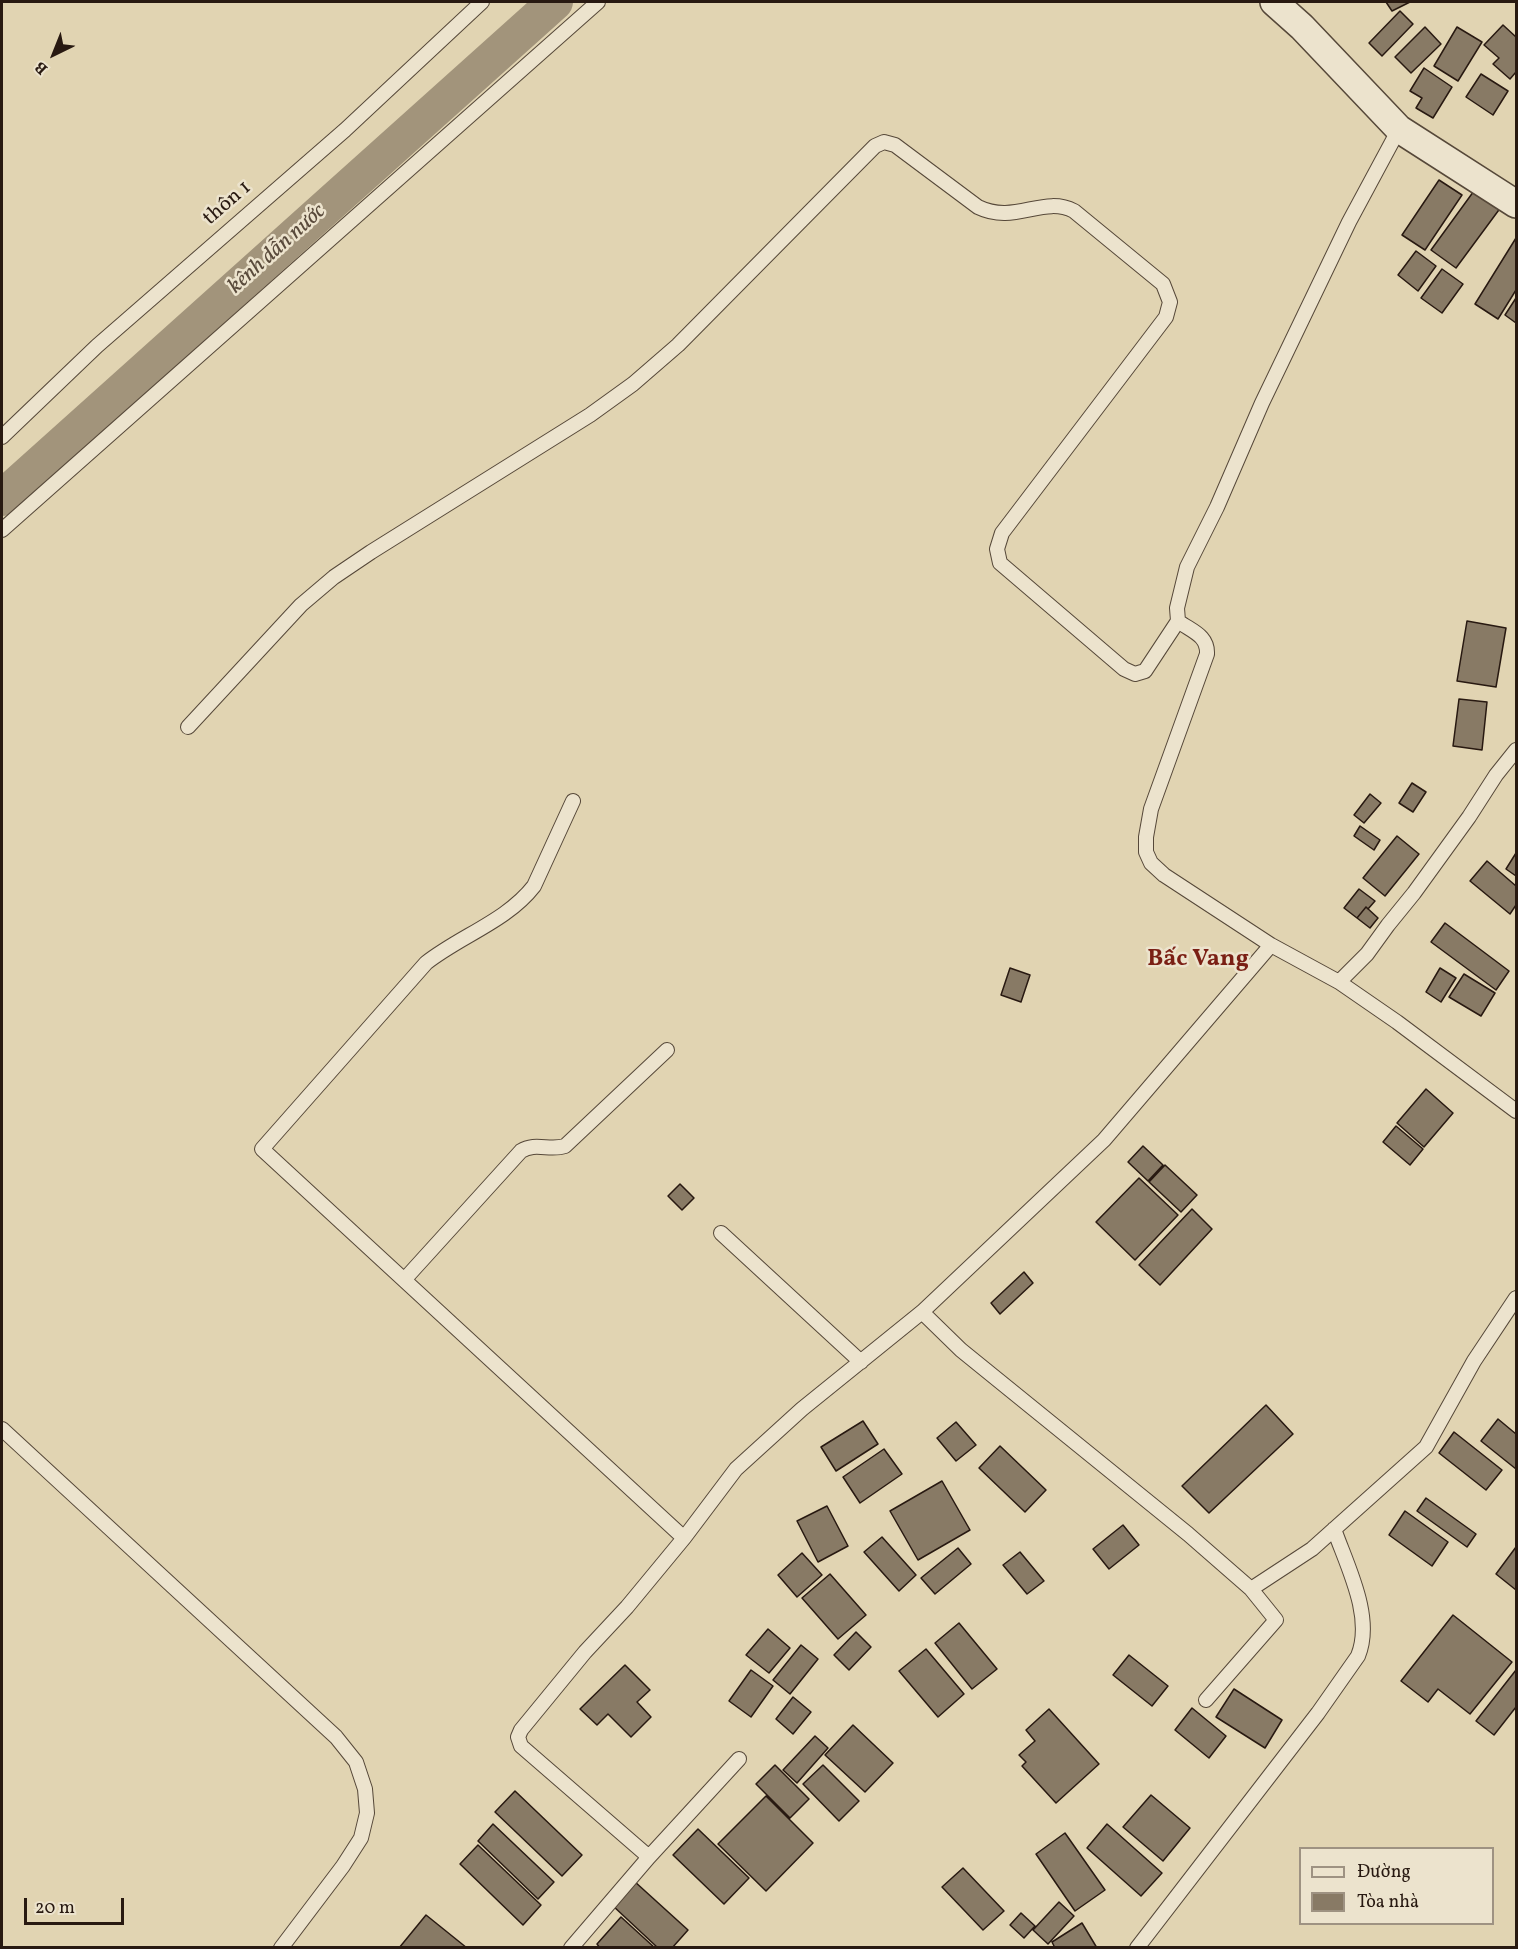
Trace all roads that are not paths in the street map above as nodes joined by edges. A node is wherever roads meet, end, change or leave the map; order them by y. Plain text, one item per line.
1 (482, 2) edge
2 (598, 2) edge
3 (1274, 2) edge
4 (1399, 129) junction
5 (1516, 204) edge
6 (2, 436) edge
7 (2, 530) edge
8 (1178, 621) junction
9 (188, 727) dead end
10 (1516, 750) edge
11 (573, 801) dead end
12 (1271, 945) junction
13 (1339, 981) junction
14 (667, 1050) dead end
15 (1516, 1111) edge
16 (721, 1233) dead end
17 (404, 1280) junction
18 (1516, 1298) edge
19 (922, 1312) junction
20 (861, 1362) junction
21 (2, 1429) edge
22 (1334, 1529) junction
23 (684, 1538) junction
24 (1251, 1589) junction
25 (1206, 1700) dead end
26 (739, 1759) dead end
27 (649, 1857) junction
28 (281, 1947) edge
29 (571, 1947) edge
30 (1137, 1947) edge

1 - 6 lane, thôn 1
2 - 7 lane
3 - 4 street
4 - 5 street
4 - 8 lane
8 - 9 lane
8 - 12 lane
10 - 13 lane
11 - 17 lane
12 - 13 lane
12 - 19 lane
13 - 15 lane
14 - 17 lane
16 - 20 lane
17 - 23 lane
18 - 22 lane
19 - 20 lane
19 - 24 lane
20 - 23 lane
21 - 28 lane
22 - 24 lane
22 - 30 lane
23 - 27 lane
24 - 25 lane
26 - 27 lane
27 - 29 lane

